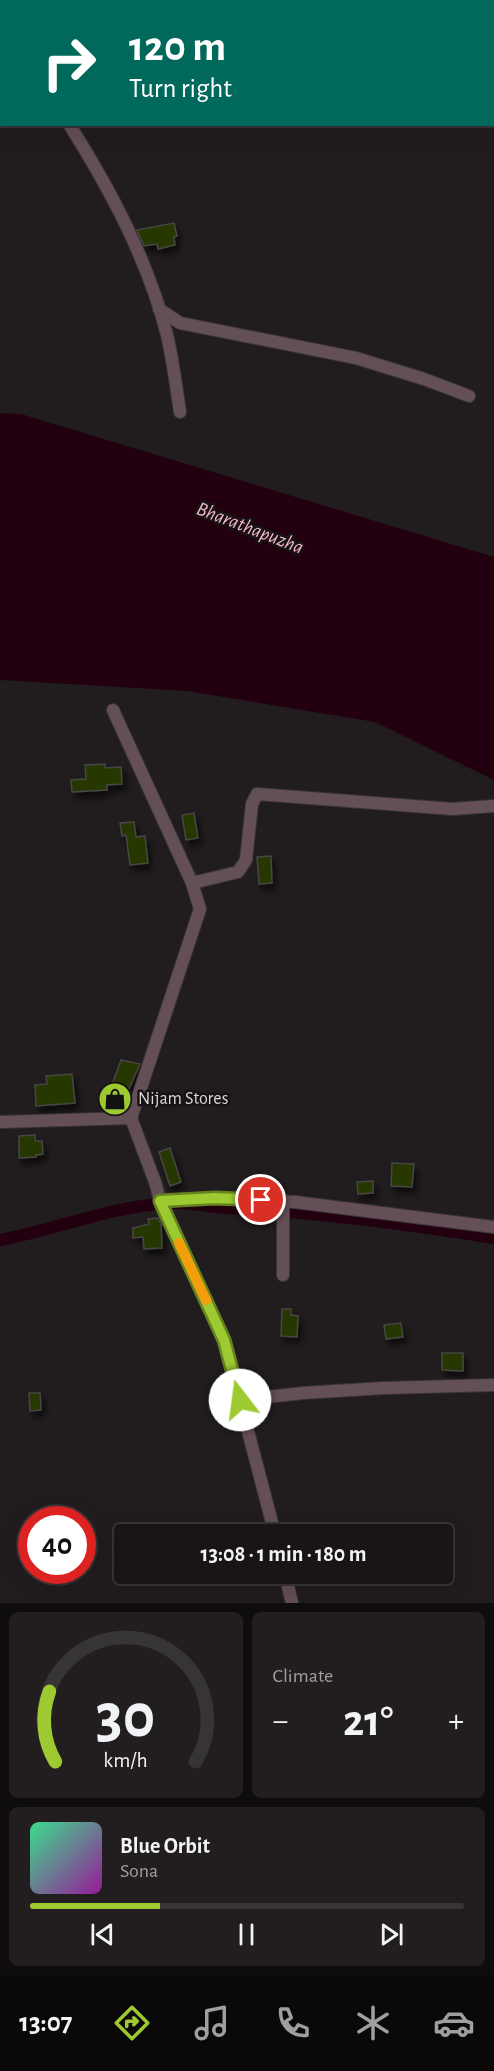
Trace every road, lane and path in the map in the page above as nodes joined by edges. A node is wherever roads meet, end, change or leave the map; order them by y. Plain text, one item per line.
1 (70, 126) edge
2 (159, 309) junction
3 (469, 396) dead end
4 (180, 412) dead end
5 (113, 710) dead end
6 (494, 806) edge
7 (192, 883) junction
8 (131, 1118) junction
9 (0, 1122) edge
10 (160, 1201) junction
11 (283, 1201) junction
12 (494, 1227) edge
13 (283, 1275) dead end
14 (494, 1385) edge
15 (240, 1400) junction
16 (271, 1524) edge
17 (287, 1584) edge
18 (292, 1603) edge

1 - 2 street
2 - 3 street
2 - 4 street
5 - 7 street
6 - 7 street
7 - 8 street
8 - 9 street
8 - 10 street
10 - 11 street
10 - 15 street
11 - 12 street
11 - 13 street
14 - 15 street
15 - 16 street
17 - 18 street

